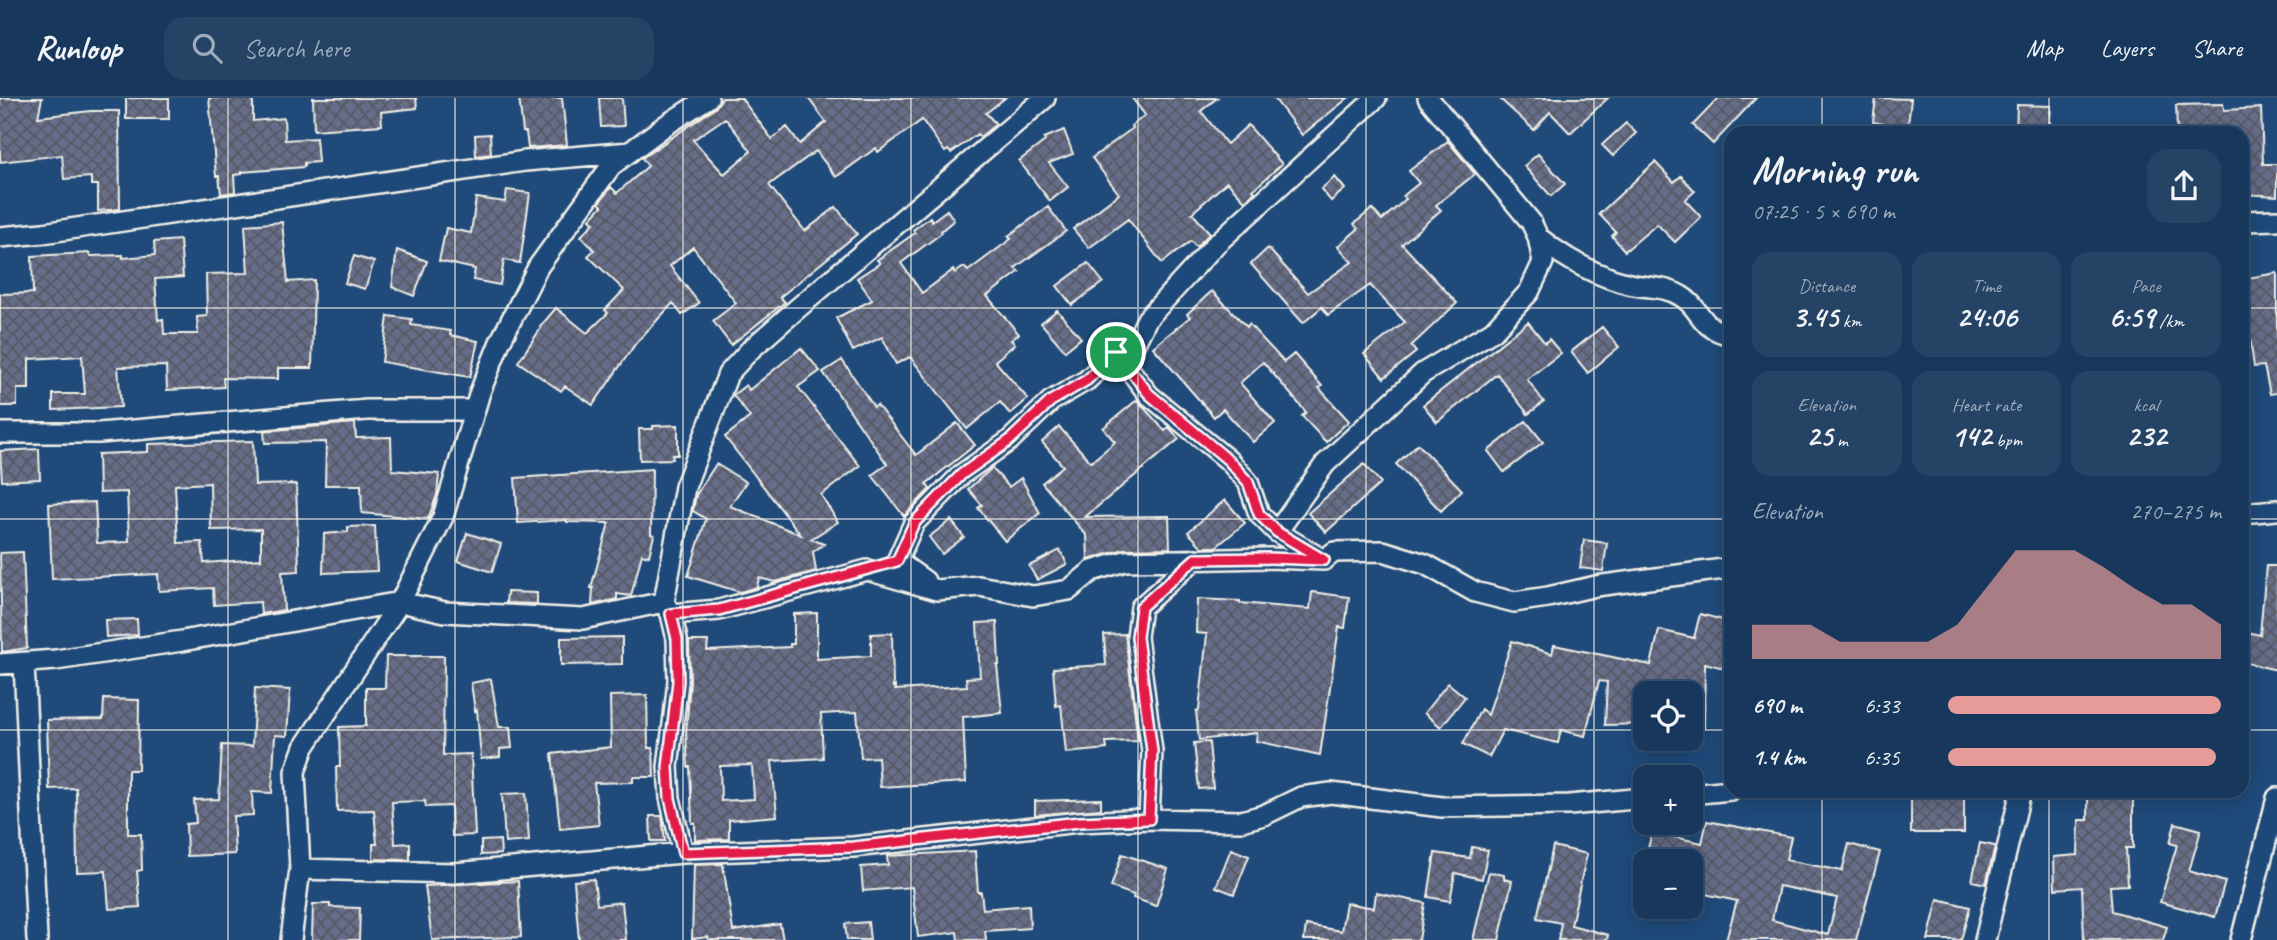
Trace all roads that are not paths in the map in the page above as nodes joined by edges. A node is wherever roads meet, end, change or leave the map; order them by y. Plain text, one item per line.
1 (708, 98) edge
2 (1045, 98) edge
3 (1376, 98) edge
4 (1428, 98) edge
5 (630, 152) junction
6 (2277, 220) edge
7 (2249, 221) edge
8 (1538, 236) junction
9 (0, 237) edge
10 (1724, 332) edge
11 (1116, 352) junction
12 (475, 410) junction
13 (0, 433) edge
14 (2277, 510) edge
15 (2249, 512) edge
16 (1277, 532) junction
17 (1195, 559) junction
18 (1324, 560) junction
19 (897, 561) junction
20 (867, 569) junction
21 (1724, 569) edge
22 (937, 590) junction
23 (400, 602) junction
24 (668, 608) junction
25 (24, 663) junction
26 (0, 664) edge
27 (1724, 791) edge
28 (1703, 793) edge
29 (2019, 798) edge
30 (2277, 798) edge
31 (1633, 799) edge
32 (1149, 819) junction
33 (683, 853) junction
34 (300, 869) junction
35 (37, 940) edge
36 (291, 940) edge
37 (1985, 940) edge
38 (2241, 940) edge

1 - 5 street
2 - 24 street
3 - 11 street
4 - 8 street
5 - 9 street
5 - 12 street
6 - 7 street
8 - 10 street
8 - 16 street
11 - 16 street
11 - 19 street
12 - 13 street
12 - 23 street
14 - 15 street
16 - 18 street
17 - 18 street
17 - 22 street
17 - 32 street
18 - 21 street
19 - 20 street
19 - 22 street
20 - 22 street
20 - 24 street
23 - 24 street
23 - 25 street
23 - 34 street
24 - 33 street
25 - 26 street
25 - 35 street
27 - 28 street
29 - 37 street
30 - 38 street
31 - 32 street
32 - 33 street
33 - 34 street
34 - 36 street

